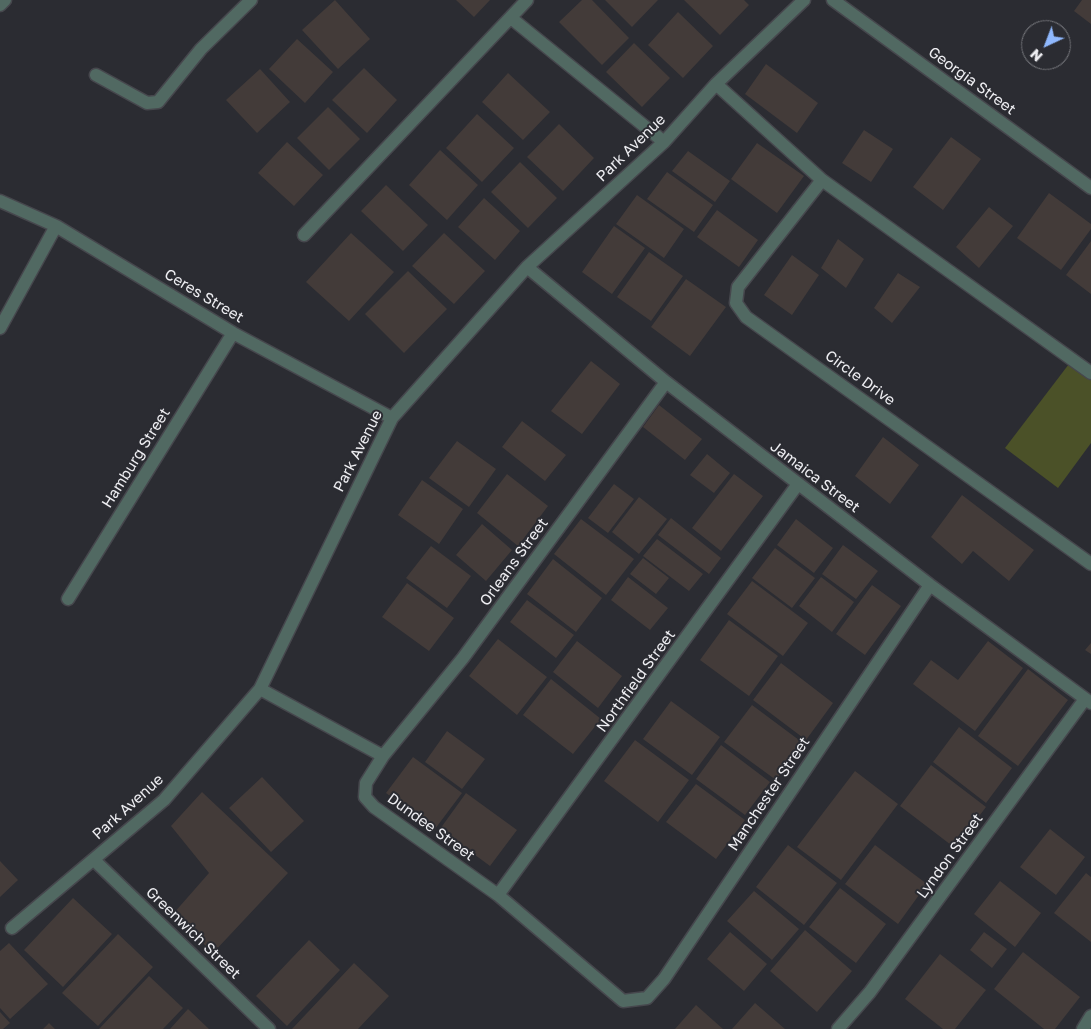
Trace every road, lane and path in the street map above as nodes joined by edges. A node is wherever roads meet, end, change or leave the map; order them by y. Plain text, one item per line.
1 (5, 0) edge
2 (252, 0) edge
3 (527, 0) edge
4 (804, 0) edge
5 (833, 0) edge
6 (0, 5) edge
7 (511, 18) junction
8 (96, 75) dead end
9 (716, 84) junction
10 (664, 142) junction
11 (822, 180) junction
12 (1091, 188) edge
13 (0, 201) edge
14 (56, 226) junction
15 (304, 235) dead end
16 (527, 267) junction
17 (0, 328) edge
18 (232, 333) junction
19 (1091, 373) edge
20 (666, 382) junction
21 (392, 418) junction
22 (798, 484) junction
23 (1091, 564) edge
24 (930, 585) junction
25 (68, 600) dead end
26 (260, 689) junction
27 (1088, 701) edge
28 (383, 756) junction
29 (94, 860) junction
30 (498, 895) junction
31 (12, 928) dead end
32 (623, 1001) joint
33 (1091, 1016) edge
34 (269, 1029) edge
35 (838, 1029) edge
36 (1083, 1029) edge

1 - 6 street
2 - 8 street
3 - 7 street
4 - 9 street, Park Avenue
5 - 12 street, Georgia Street
7 - 10 street
7 - 15 street
9 - 10 street, Park Avenue
9 - 11 street
10 - 16 street, Park Avenue
11 - 19 street
11 - 23 street, Circle Drive
13 - 14 street, Ceres Street
14 - 17 street
14 - 18 street, Ceres Street
16 - 20 street, Jamaica Street
16 - 21 street, Park Avenue
18 - 21 street, Ceres Street
18 - 25 street, Hamburg Street
20 - 22 street, Jamaica Street
20 - 28 street, Orleans Street
21 - 26 street, Park Avenue
22 - 24 street, Jamaica Street
22 - 30 street, Northfield Street
24 - 27 street, Jamaica Street
24 - 32 street, Manchester Street
26 - 28 street
26 - 29 street, Park Avenue
27 - 35 street, Lyndon Street
28 - 30 street, Dundee Street
29 - 31 street, Park Avenue
29 - 34 street, Greenwich Street
30 - 32 street, Dundee Street
33 - 36 street

